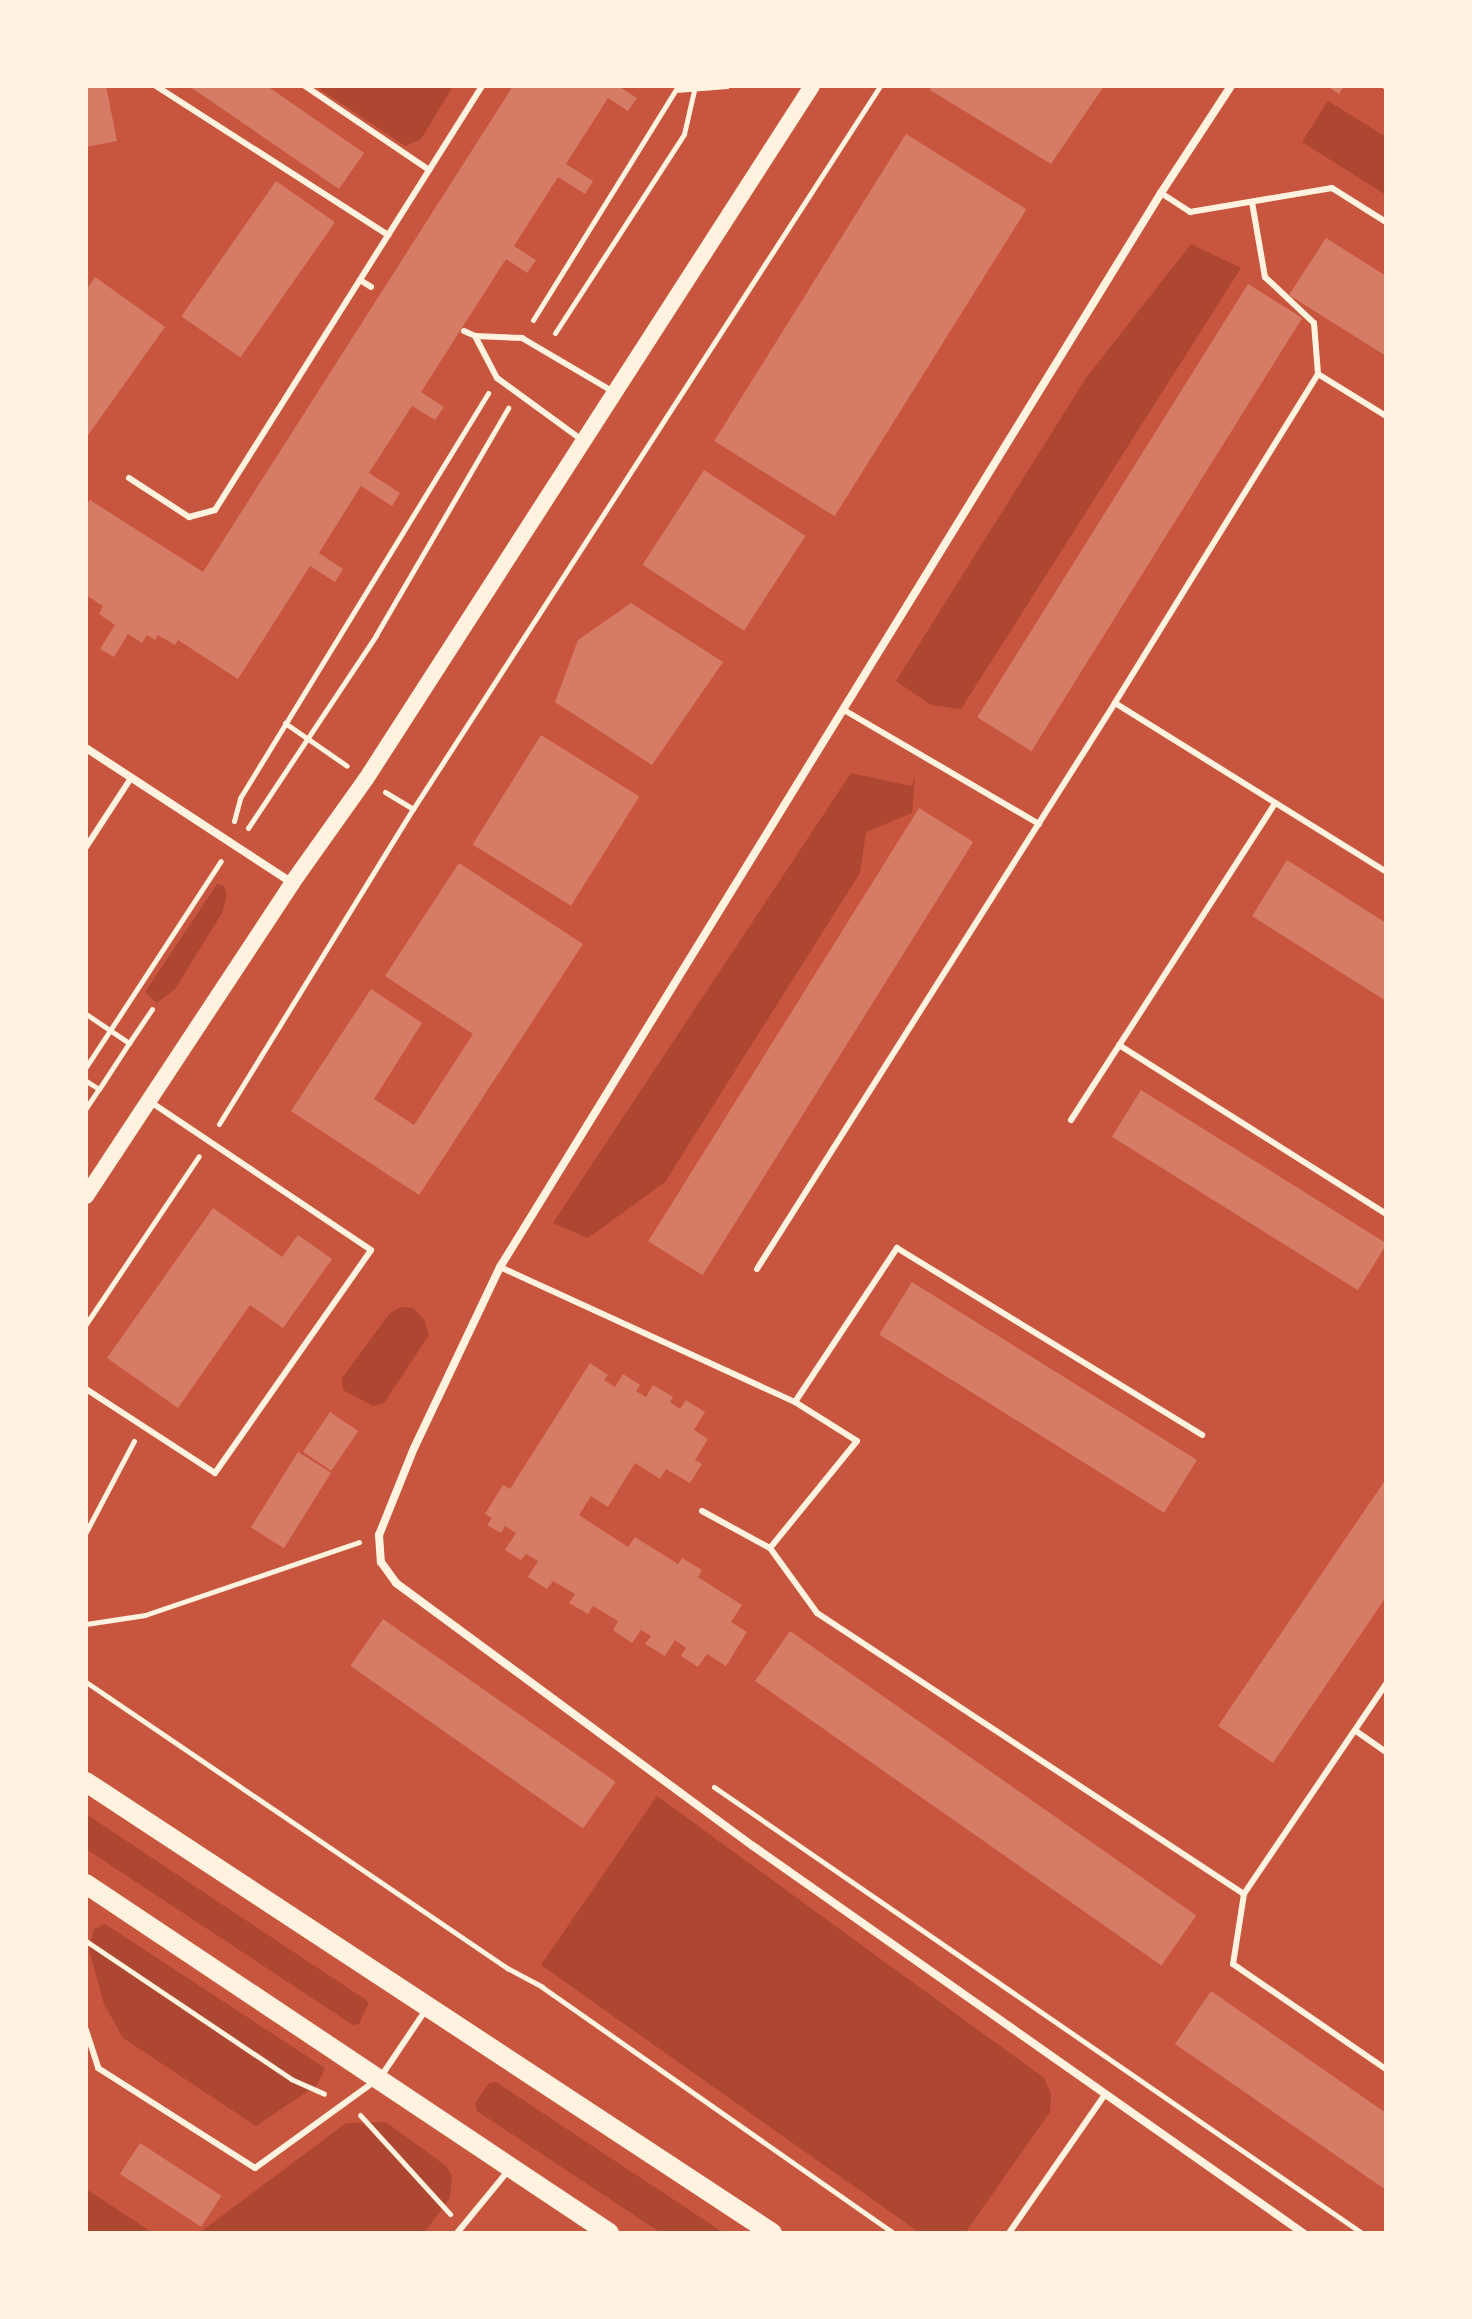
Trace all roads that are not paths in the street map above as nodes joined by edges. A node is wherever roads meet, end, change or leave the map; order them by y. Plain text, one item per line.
1 (156, 86) edge
2 (305, 86) edge
3 (482, 86) edge
4 (812, 86) edge
5 (1231, 86) edge
6 (429, 170) junction
7 (1161, 193) junction
8 (1252, 202) junction
9 (1386, 222) edge
10 (388, 235) junction
11 (360, 280) junction
12 (371, 287) dead end
13 (464, 331) dead end
14 (475, 336) junction
15 (1318, 374) junction
16 (615, 393) junction
17 (1386, 416) edge
18 (584, 441) junction
19 (129, 478) dead end
20 (1115, 703) junction
21 (844, 710) junction
22 (86, 748) edge
23 (131, 778) junction
24 (1275, 803) junction
25 (1039, 824) junction
26 (86, 847) edge
27 (1386, 872) edge
28 (292, 883) junction
29 (1119, 1045) junction
30 (148, 1100) junction
31 (1071, 1120) dead end
32 (86, 1196) edge
33 (1386, 1214) edge
34 (500, 1267) junction
35 (757, 1269) dead end
36 (86, 1389) edge
37 (795, 1402) junction
38 (1202, 1435) dead end
39 (702, 1511) dead end
40 (770, 1548) junction
41 (1386, 1684) edge
42 (1356, 1731) junction
43 (1386, 1752) edge
44 (86, 1782) edge
45 (86, 1884) edge
46 (1244, 1894) junction
47 (428, 2007) junction
48 (86, 2030) edge
49 (1386, 2069) edge
50 (379, 2078) junction
51 (1104, 2096) junction
52 (510, 2168) junction
53 (460, 2230) edge
54 (609, 2233) edge
55 (772, 2233) edge
56 (1009, 2233) edge
57 (1303, 2233) edge

1 - 10 lane
2 - 6 lane
3 - 6 lane
4 - 16 main road
5 - 7 street
6 - 10 lane
7 - 8 lane
7 - 21 street
8 - 9 lane
8 - 15 lane
10 - 11 lane
11 - 12 lane
11 - 19 lane
13 - 14 lane
14 - 16 lane
14 - 18 lane
15 - 17 lane
15 - 20 lane
16 - 18 main road
18 - 28 main road
20 - 24 lane
20 - 25 lane
21 - 25 lane
21 - 34 street
22 - 23 street
23 - 26 lane
23 - 28 street
24 - 27 lane
24 - 29 lane
25 - 35 lane
28 - 30 main road
29 - 31 lane
29 - 33 lane
30 - 32 main road
30 - 36 lane
34 - 37 lane
34 - 51 street
37 - 38 lane
37 - 40 lane
39 - 40 lane
40 - 46 lane
41 - 42 lane
42 - 43 lane
42 - 46 lane
44 - 47 main road
45 - 50 main road
46 - 49 lane
47 - 50 lane
47 - 55 main road
48 - 50 lane
50 - 52 main road
51 - 56 lane
51 - 57 street
52 - 53 lane
52 - 54 main road

